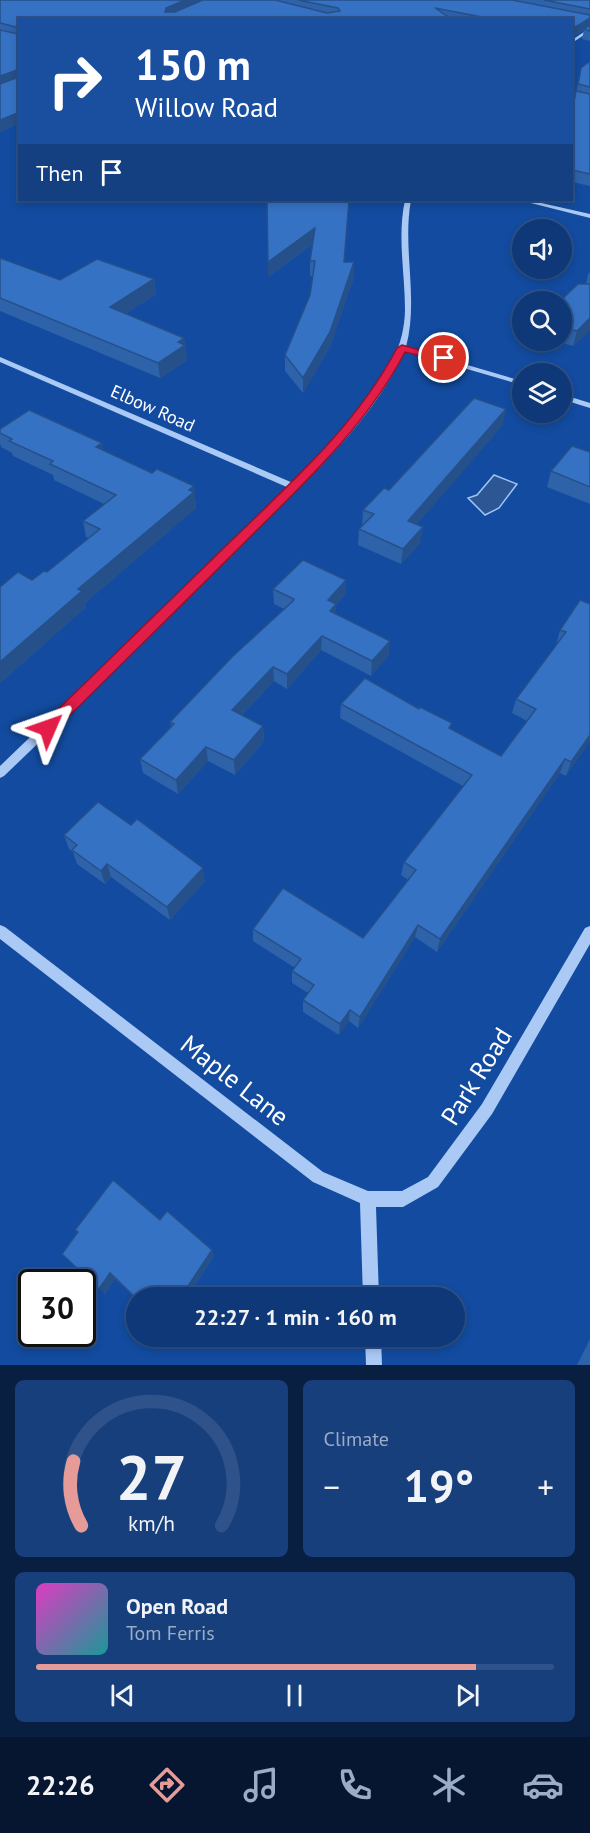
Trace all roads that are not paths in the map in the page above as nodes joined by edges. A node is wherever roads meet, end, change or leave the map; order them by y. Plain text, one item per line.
1 (590, 30) edge
2 (573, 41) edge
3 (573, 98) edge
4 (590, 102) edge
5 (408, 201) edge
6 (526, 201) edge
7 (590, 216) edge
8 (402, 348) junction
9 (0, 359) edge
10 (512, 380) edge
11 (572, 400) edge
12 (590, 406) edge
13 (294, 487) junction
14 (0, 773) edge
15 (0, 931) edge
16 (590, 932) edge
17 (368, 1199) junction
18 (371, 1287) edge
19 (373, 1347) edge
20 (374, 1365) edge

1 - 2 street
3 - 4 street
5 - 8 street
6 - 7 street
8 - 10 street
8 - 13 street
9 - 13 street, Elbow Road
11 - 12 street
13 - 14 street
15 - 17 street, Maple Lane
16 - 17 street, Park Road
17 - 18 street
19 - 20 street

